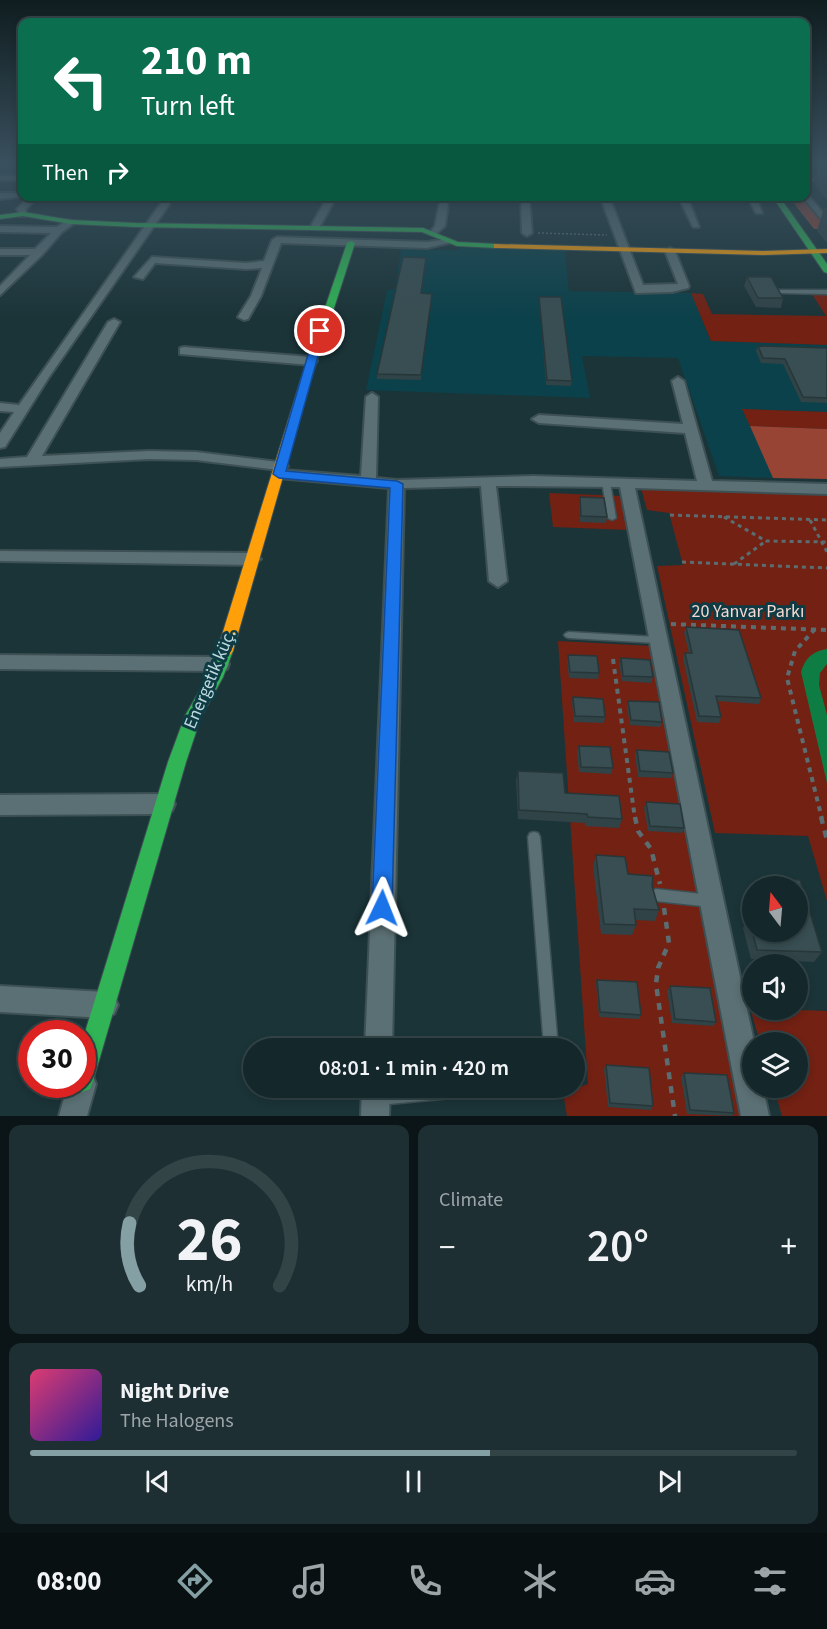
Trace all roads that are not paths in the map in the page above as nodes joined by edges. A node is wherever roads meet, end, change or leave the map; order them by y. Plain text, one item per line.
1 (30, 216) edge
2 (155, 216) edge
3 (322, 216) edge
4 (442, 216) edge
5 (526, 216) edge
6 (613, 216) edge
7 (692, 216) edge
8 (792, 216) edge
9 (798, 216) edge
10 (148, 225) junction
11 (696, 225) dead end
12 (65, 226) junction
13 (316, 226) junction
14 (0, 229) edge
15 (435, 232) junction
16 (527, 233) road end
17 (351, 243) junction
18 (448, 243) junction
19 (626, 250) junction
20 (669, 251) junction
21 (0, 252) edge
22 (40, 252) junction
23 (823, 252) edge
24 (267, 264) junction
25 (827, 270) edge
26 (0, 277) edge
27 (16, 277) junction
28 (139, 277) dead end
29 (779, 291) edge
30 (0, 292) edge
31 (827, 292) edge
32 (244, 316) dead end
33 (114, 322) dead end
34 (184, 351) dead end
35 (311, 361) junction
36 (678, 381) dead end
37 (372, 397) dead end
38 (0, 407) edge
39 (23, 409) junction
40 (539, 418) dead end
41 (691, 429) junction
42 (0, 444) edge
43 (32, 461) junction
44 (0, 463) edge
45 (280, 470) junction
46 (488, 481) junction
47 (368, 483) junction
48 (617, 483) junction
49 (397, 484) junction
50 (706, 486) junction
51 (827, 489) edge
52 (612, 518) dead end
53 (0, 556) edge
54 (253, 559) junction
55 (498, 581) dead end
56 (655, 632) junction
57 (569, 635) dead end
58 (0, 662) edge
59 (220, 664) junction
60 (164, 804) junction
61 (0, 805) edge
62 (534, 837) dead end
63 (656, 896) edge
64 (711, 902) junction
65 (0, 999) edge
66 (105, 1005) junction
67 (96, 1036) edge
68 (378, 1038) edge
69 (550, 1038) edge
70 (78, 1098) edge
71 (394, 1098) edge
72 (376, 1100) edge
73 (73, 1116) edge
74 (755, 1116) edge

1 - 12 street
2 - 10 street
3 - 13 street
4 - 15 street
5 - 16 street
6 - 19 street
7 - 11 street
8 - 23 street
9 - 23 street
10 - 12 street
10 - 13 street
10 - 39 street
12 - 14 street
12 - 22 street
13 - 15 street
15 - 18 street
17 - 18 street
17 - 24 street
17 - 35 street, Energetik küç.
18 - 19 street
19 - 20 street
19 - 20 street
20 - 23 street
21 - 22 street
22 - 27 street
23 - 25 street
24 - 28 street
24 - 32 street
26 - 27 street
27 - 30 street
29 - 31 lane
33 - 43 street
34 - 35 street
35 - 45 street, Energetik küç.
36 - 41 street
37 - 47 street
38 - 39 street
39 - 42 street
40 - 41 street
41 - 50 street
43 - 44 street
43 - 45 street
45 - 47 street
45 - 54 street, Energetik küç.
46 - 48 street
46 - 49 street
46 - 55 street
47 - 49 street
48 - 50 street
48 - 52 lane
48 - 56 street
49 - 68 street
50 - 51 street
53 - 54 street
54 - 59 street, Energetik küç.
56 - 57 lane
56 - 64 street
58 - 59 street
59 - 60 street, Energetik küç.
60 - 61 street
60 - 66 street, Energetik küç.
62 - 69 lane
63 - 64 lane
64 - 74 street
65 - 66 street
66 - 67 street, Energetik küç.
70 - 73 street, Energetik küç.
71 - 72 lane

